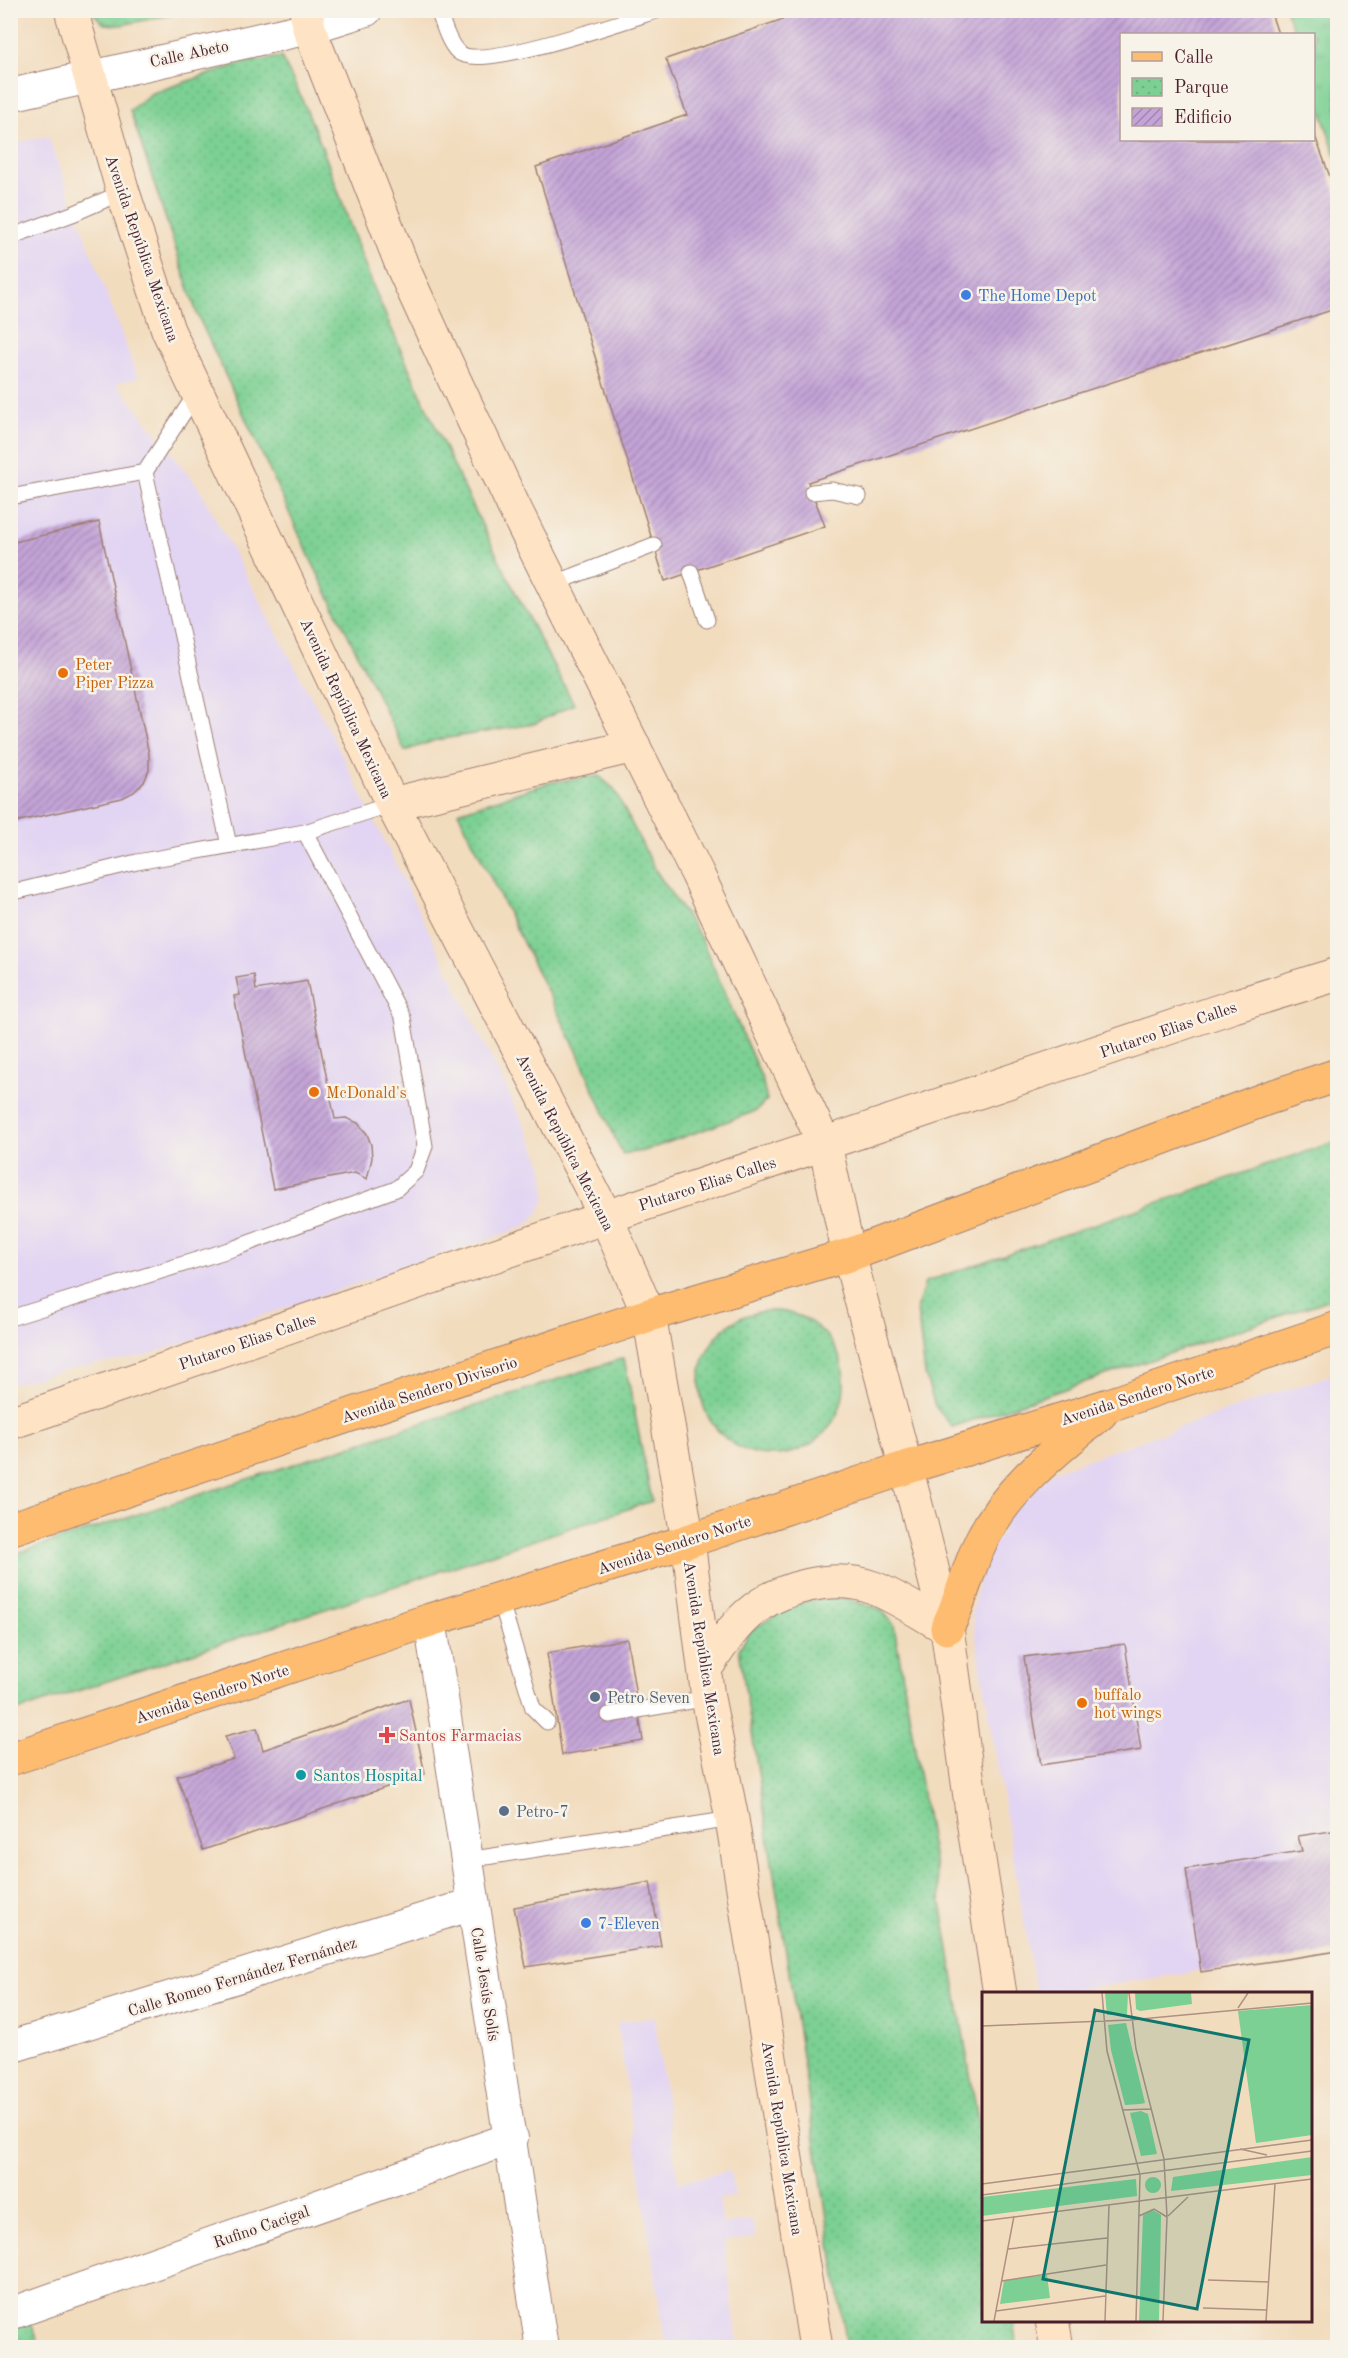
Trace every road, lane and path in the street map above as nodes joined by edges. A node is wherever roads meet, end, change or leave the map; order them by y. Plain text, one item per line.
1 (71, 10) edge
2 (366, 10) edge
3 (438, 10) edge
4 (659, 10) edge
5 (308, 19) edge
6 (88, 76) junction
7 (10, 94) edge
8 (123, 192) junction
9 (10, 237) edge
10 (197, 392) junction
11 (145, 472) junction
12 (812, 492) dead end
13 (859, 496) dead end
14 (10, 497) edge
15 (654, 545) dead end
16 (691, 572) dead end
17 (553, 584) junction
18 (707, 620) dead end
19 (634, 746) junction
20 (392, 804) junction
21 (305, 832) junction
22 (229, 844) junction
23 (10, 894) edge
24 (1338, 974) edge
25 (1338, 1075) edge
26 (825, 1145) junction
27 (606, 1217) junction
28 (849, 1255) junction
29 (649, 1315) junction
30 (10, 1318) edge
31 (1338, 1328) edge
32 (1112, 1404) junction
33 (10, 1423) edge
34 (905, 1468) junction
35 (10, 1529) edge
36 (688, 1541) junction
37 (500, 1599) junction
38 (430, 1620) junction
39 (947, 1628) junction
40 (706, 1683) junction
41 (609, 1715) dead end
42 (547, 1722) dead end
43 (10, 1759) edge
44 (732, 1819) junction
45 (467, 1860) junction
46 (473, 1904) junction
47 (1000, 1992) edge
48 (10, 2047) edge
49 (512, 2138) junction
50 (10, 2314) edge
51 (1052, 2322) edge
52 (542, 2348) edge
53 (816, 2348) edge
54 (1057, 2348) edge

1 - 6 main road, Avenida República Mexicana
2 - 5 street, Calle Abeto
3 - 4 lane
5 - 6 street, Calle Abeto
5 - 17 main road
6 - 7 street, Calle Abeto
6 - 8 main road, Avenida República Mexicana
8 - 9 lane
8 - 10 main road, Avenida República Mexicana
10 - 11 lane
10 - 20 main road, Avenida República Mexicana
11 - 14 lane
11 - 22 lane
12 - 13 lane
15 - 17 lane
16 - 18 lane
17 - 19 main road
19 - 20 main road
19 - 26 main road
20 - 21 lane
20 - 27 main road, Avenida República Mexicana
21 - 22 lane
21 - 30 lane
22 - 23 lane
24 - 26 main road, Plutarco Elias Calles
25 - 28 main road
26 - 27 main road, Plutarco Elias Calles
26 - 28 main road
27 - 29 main road, Avenida República Mexicana
27 - 33 main road, Plutarco Elias Calles
28 - 29 main road, Avenida Sendero Divisorio
28 - 34 main road
29 - 35 main road, Avenida Sendero Divisorio
29 - 36 main road, Avenida República Mexicana
31 - 32 main road, Avenida Sendero Norte
32 - 34 main road, Avenida Sendero Norte
32 - 39 main road
34 - 36 main road, Avenida Sendero Norte
34 - 39 main road
36 - 37 main road, Avenida Sendero Norte
36 - 40 main road, Avenida República Mexicana
37 - 38 main road, Avenida Sendero Norte
37 - 42 lane
38 - 43 main road, Avenida Sendero Norte
38 - 45 street, Calle Jesús Solís
39 - 40 main road
39 - 47 main road
40 - 41 lane
40 - 44 main road, Avenida República Mexicana
44 - 45 lane
44 - 53 main road, Avenida República Mexicana
45 - 46 street, Calle Jesús Solís
46 - 48 street, Calle Romeo Fernández Fernández
46 - 49 street, Calle Jesús Solís
49 - 50 street, Rufino Cacigal
49 - 52 street, Calle Jesús Solís
51 - 54 main road

